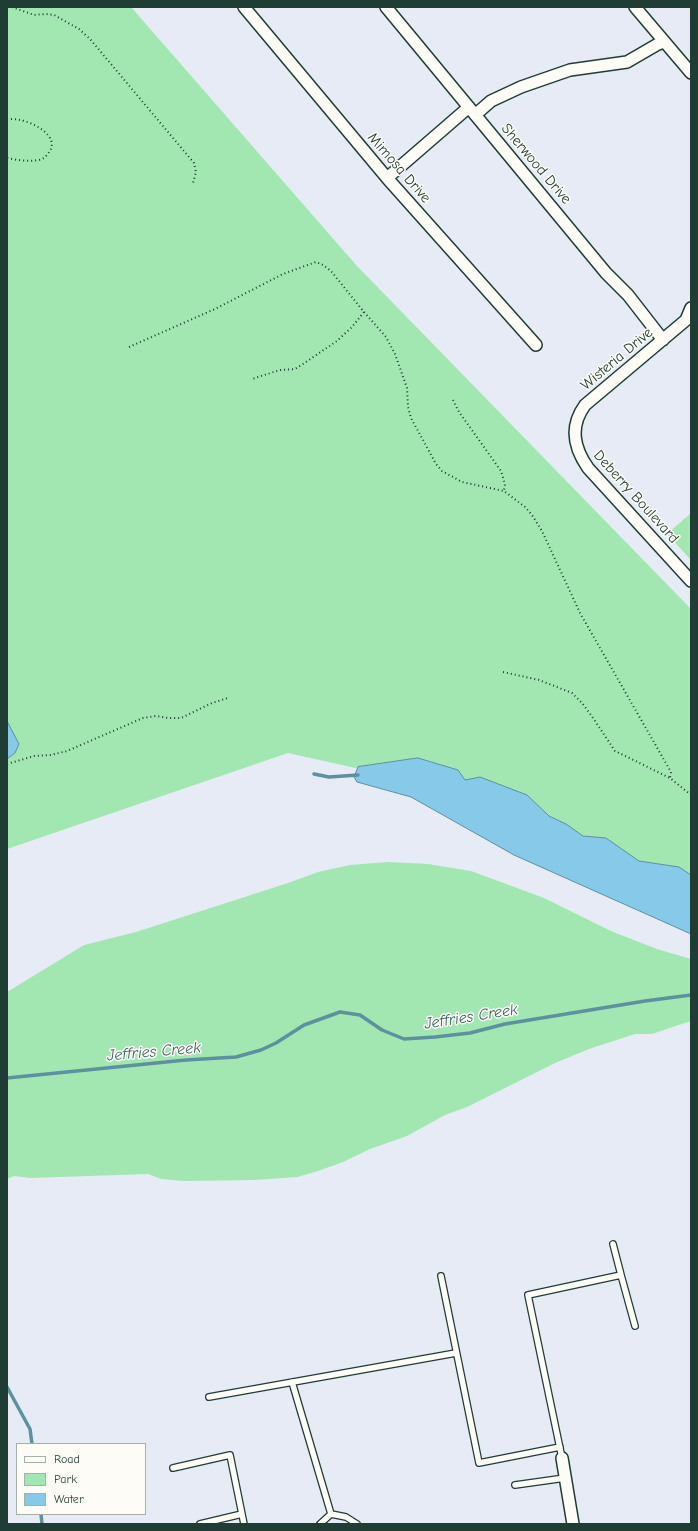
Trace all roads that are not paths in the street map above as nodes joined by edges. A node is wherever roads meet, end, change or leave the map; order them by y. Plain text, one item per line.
1 (244, 7) edge
2 (386, 7) edge
3 (636, 7) edge
4 (664, 42) junction
5 (691, 73) edge
6 (472, 111) junction
7 (387, 178) junction
8 (691, 308) edge
9 (688, 319) edge
10 (663, 340) junction
11 (536, 345) dead end
12 (575, 427) joint
13 (691, 581) edge
14 (613, 1244) dead end
15 (621, 1275) junction
16 (441, 1276) dead end
17 (635, 1326) dead end
18 (456, 1353) junction
19 (292, 1382) junction
20 (208, 1398) dead end
21 (561, 1452) junction
22 (173, 1468) dead end
23 (565, 1478) junction
24 (515, 1485) dead end
25 (242, 1514) junction
26 (332, 1514) junction
27 (200, 1524) edge
28 (244, 1524) edge
29 (320, 1524) edge
30 (357, 1524) edge
31 (573, 1524) edge

1 - 7 street, Mimosa Drive
2 - 6 street, Sherwood Drive
3 - 4 street
4 - 5 street
4 - 6 street
6 - 7 street
6 - 10 street, Sherwood Drive
7 - 11 street, Mimosa Drive
8 - 9 street, Wisteria Drive
9 - 10 street, Wisteria Drive
10 - 12 street, Wisteria Drive
12 - 13 street, Deberry Boulevard
14 - 15 lane
15 - 17 lane
15 - 21 lane
16 - 18 lane
18 - 19 lane
18 - 21 lane
19 - 20 lane
19 - 26 lane
21 - 23 street
22 - 25 lane
23 - 24 lane
23 - 31 street
25 - 27 lane
25 - 28 lane
26 - 29 lane
26 - 30 lane

